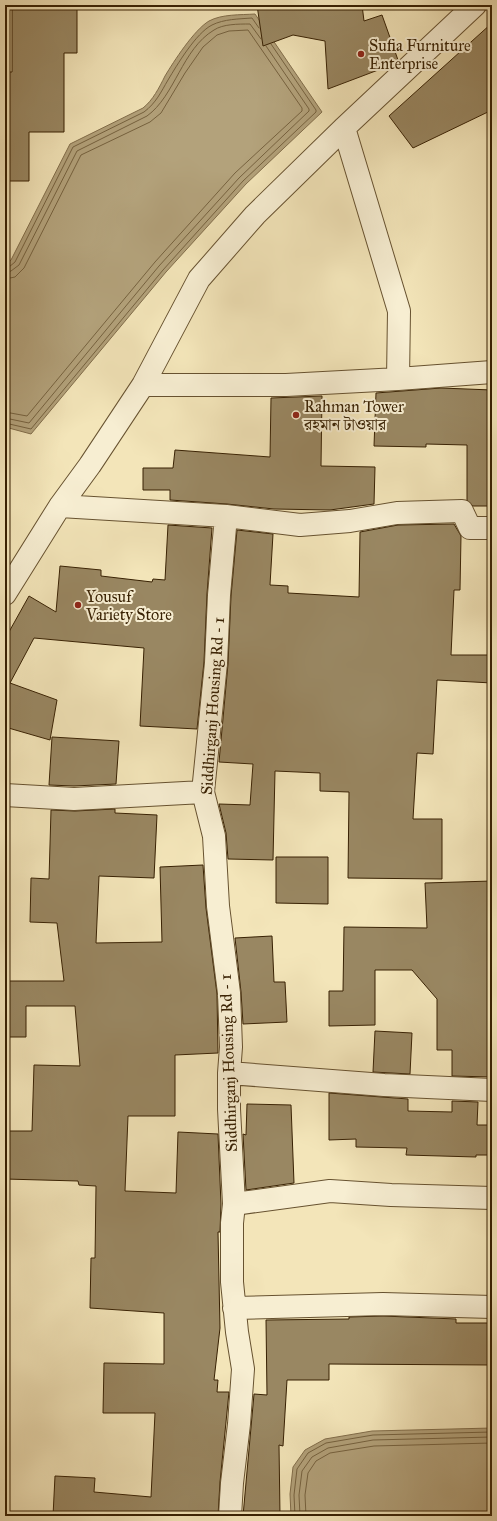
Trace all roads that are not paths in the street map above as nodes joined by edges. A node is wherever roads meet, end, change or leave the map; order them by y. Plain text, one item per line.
1 (475, 5) edge
2 (344, 128) junction
3 (492, 372) edge
4 (398, 379) junction
5 (143, 385) junction
6 (60, 506) junction
7 (226, 516) junction
8 (492, 528) edge
9 (5, 594) edge
10 (203, 792) junction
11 (5, 795) edge
12 (229, 1073) junction
13 (492, 1090) edge
14 (492, 1198) edge
15 (234, 1204) junction
16 (492, 1307) edge
17 (234, 1308) junction
18 (230, 1516) edge

1 - 2 street
2 - 4 street
2 - 5 street
3 - 4 street
4 - 5 street
5 - 6 street
6 - 7 street
6 - 9 street
7 - 8 street
7 - 10 street, Siddhirganj Housing Rd - 1
10 - 11 street
10 - 12 street, Siddhirganj Housing Rd - 1
12 - 13 street
12 - 15 street, Siddhirganj Housing Rd - 1
14 - 15 street
15 - 17 street, Siddhirganj Housing Rd - 1
16 - 17 street
17 - 18 street, Siddhirganj Housing Rd - 1

